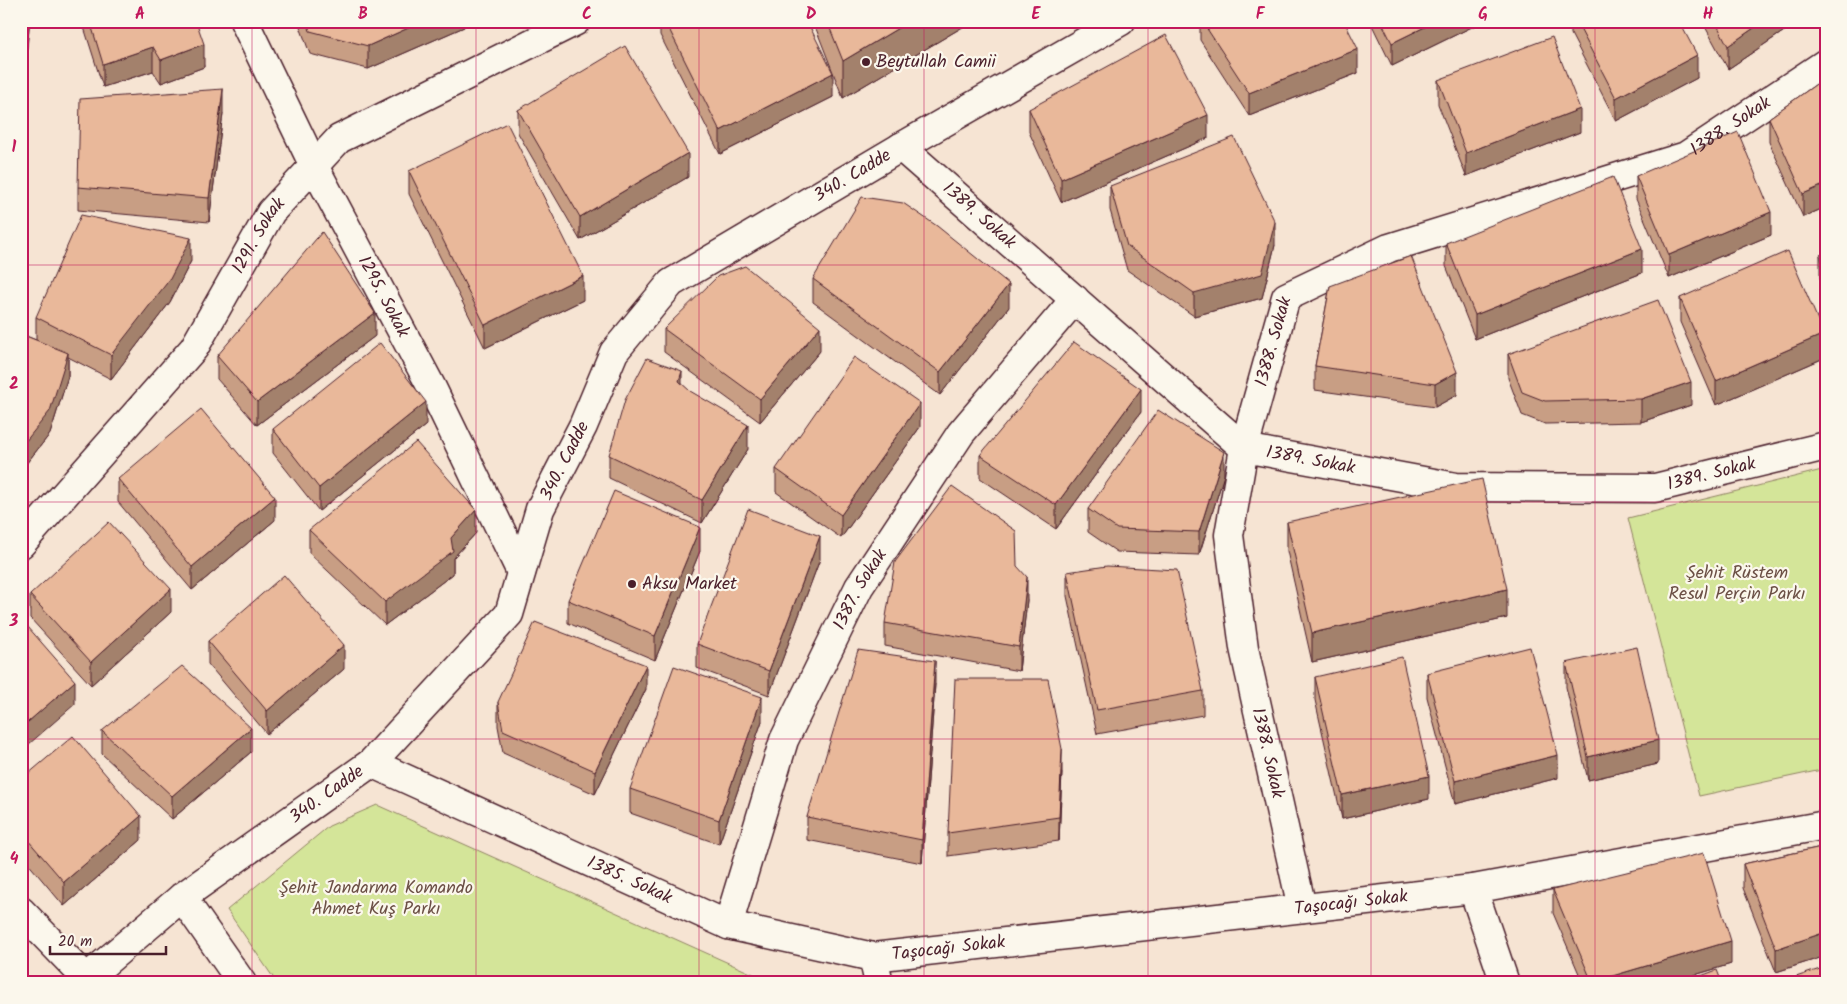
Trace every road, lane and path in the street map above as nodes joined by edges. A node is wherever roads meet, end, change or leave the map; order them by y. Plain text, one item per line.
1 (244, 21) edge
2 (576, 21) edge
3 (1121, 21) edge
4 (1826, 64) edge
5 (901, 147) junction
6 (314, 166) junction
7 (1075, 298) junction
8 (1826, 446) edge
9 (1244, 448) junction
10 (21, 544) edge
11 (521, 572) junction
12 (371, 763) junction
13 (1826, 825) edge
14 (1473, 889) junction
15 (182, 897) junction
16 (1302, 908) junction
17 (21, 911) edge
18 (728, 925) junction
19 (873, 957) junction
20 (84, 981) edge
21 (242, 983) edge
22 (880, 983) edge
23 (1505, 983) edge

1 - 6 street, 1295. Sokak
2 - 6 street, 1291. Sokak
3 - 5 street, 340. Cadde
4 - 9 street, 1388. Sokak
5 - 7 street, 1389. Sokak
5 - 11 street, 340. Cadde
6 - 10 street, 1291. Sokak
6 - 11 street, 1295. Sokak
7 - 9 street, 1389. Sokak
7 - 18 street, 1387. Sokak
8 - 9 street, 1389. Sokak
9 - 16 street, 1388. Sokak
11 - 12 street, 340. Cadde
12 - 15 street, 340. Cadde
12 - 18 street, 1385. Sokak
13 - 14 street, Taşocağı Sokak
14 - 16 street, Taşocağı Sokak
14 - 23 street
15 - 20 street, 340. Cadde
15 - 21 street
16 - 19 street, Taşocağı Sokak
17 - 20 street
18 - 19 street, 1385. Sokak
19 - 22 street

